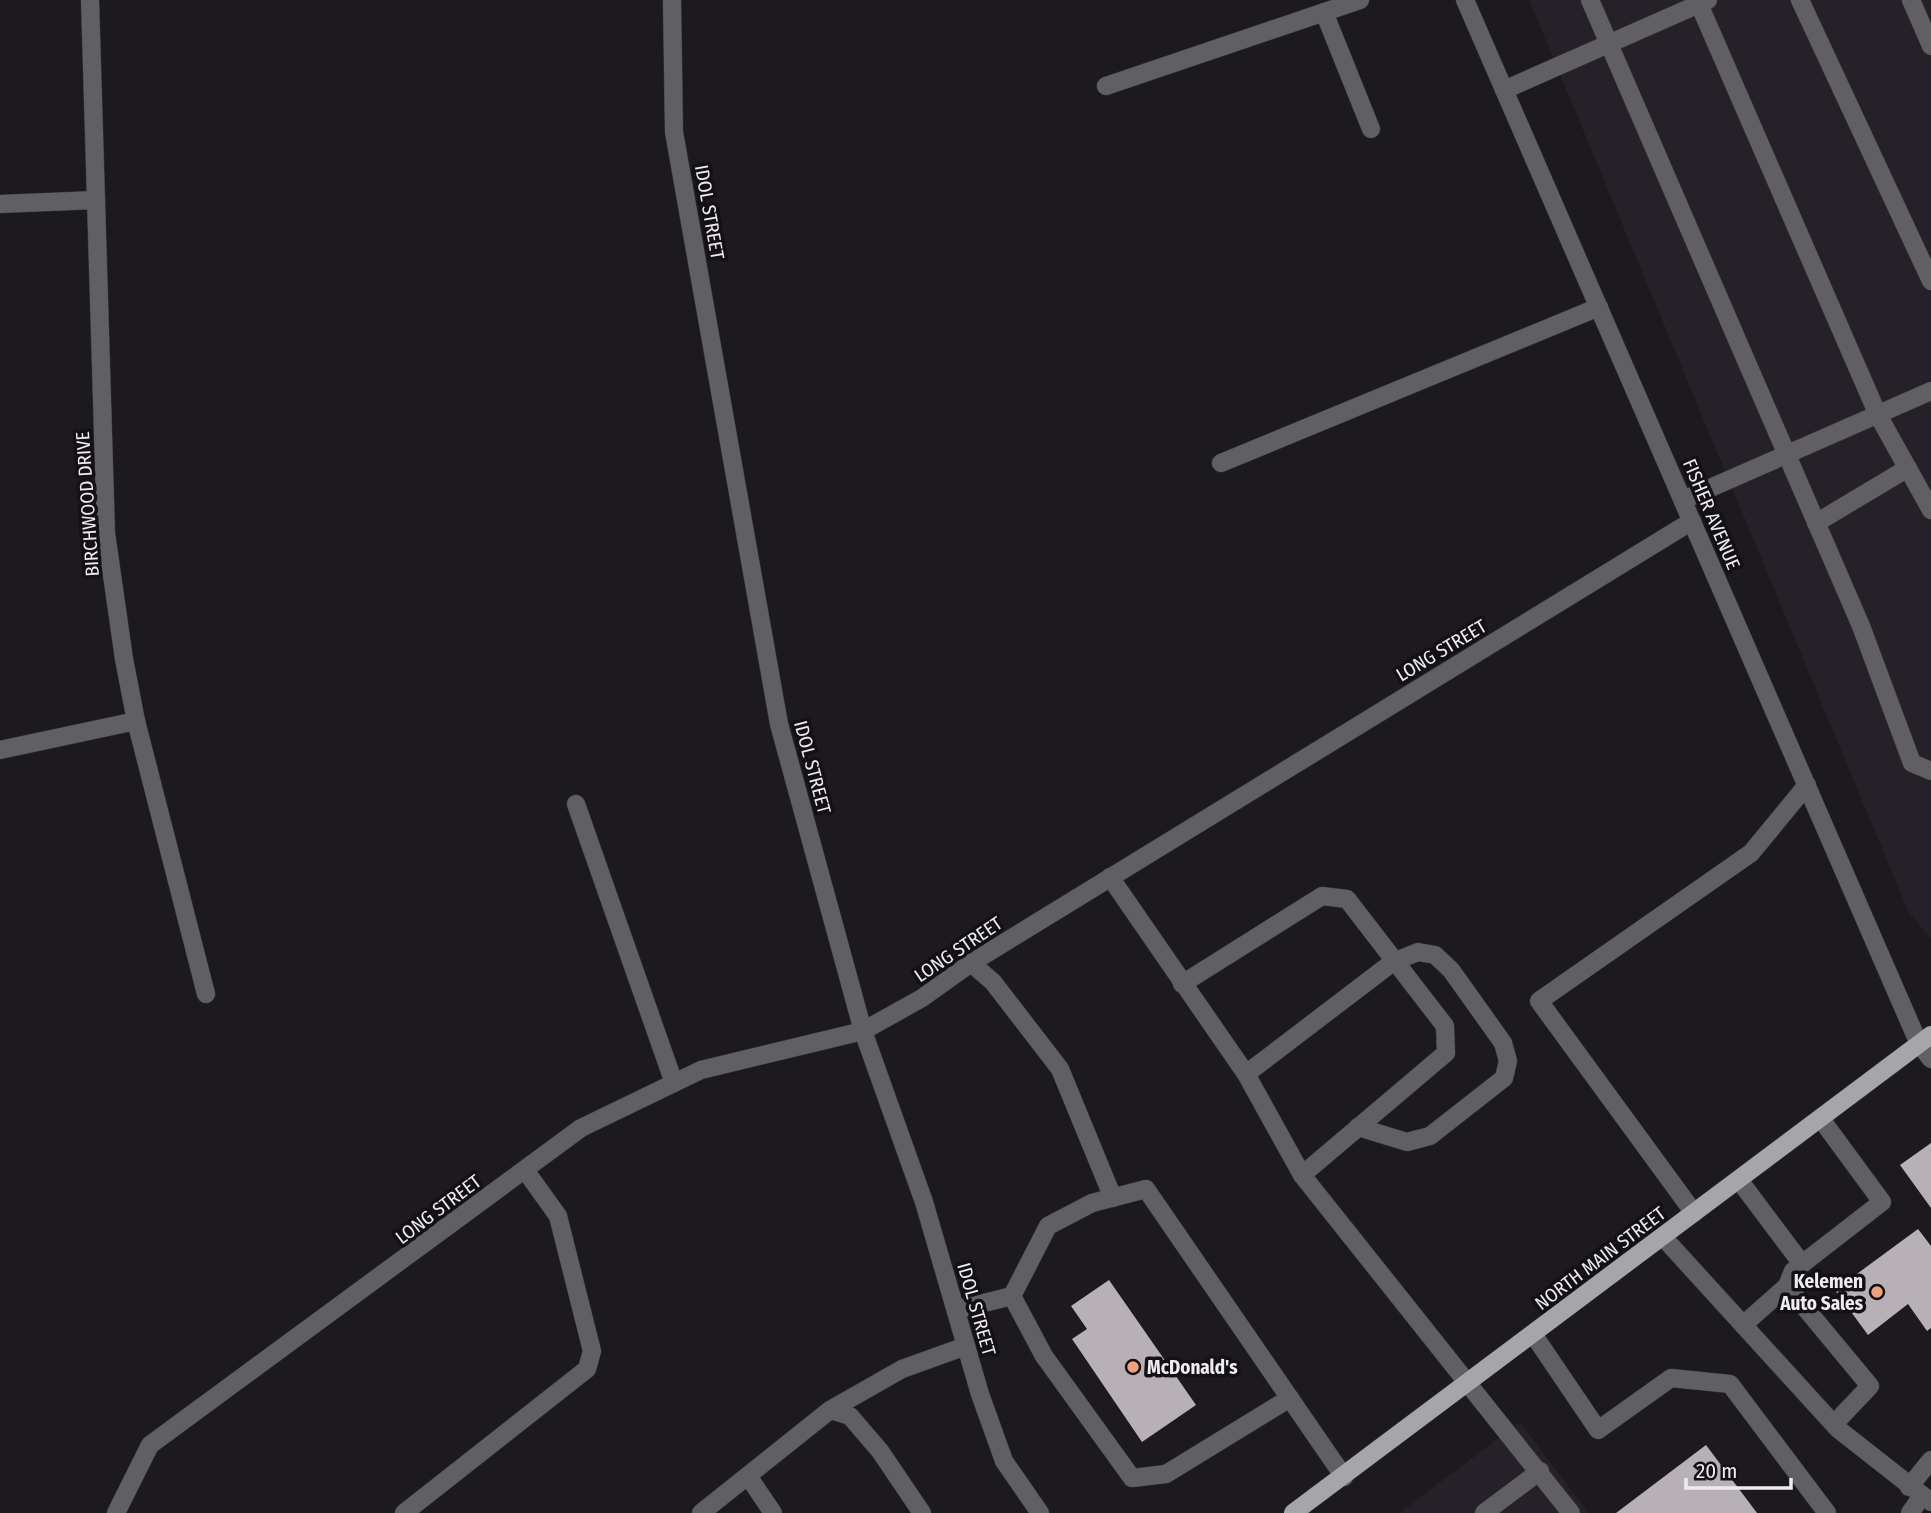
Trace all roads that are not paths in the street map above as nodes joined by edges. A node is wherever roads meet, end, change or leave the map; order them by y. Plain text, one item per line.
1 (90, 0) edge
2 (672, 0) edge
3 (1360, 0) edge
4 (1465, 0) edge
5 (1590, 0) edge
6 (1800, 0) edge
7 (1911, 0) edge
8 (1704, 2) edge
9 (1324, 12) junction
10 (1608, 44) junction
11 (1931, 46) edge
12 (1106, 86) dead end
13 (1504, 90) junction
14 (1371, 129) dead end
15 (96, 200) junction
16 (0, 204) edge
17 (1931, 281) edge
18 (1599, 307) junction
19 (1931, 391) edge
20 (1878, 415) junction
21 (1787, 454) junction
22 (1222, 463) dead end
23 (1908, 468) junction
24 (1683, 500) junction
25 (1931, 510) edge
26 (1692, 521) junction
27 (1816, 523) junction
28 (136, 721) junction
29 (0, 750) edge
30 (1931, 771) edge
31 (1807, 785) junction
32 (576, 804) dead end
33 (1110, 877) junction
34 (1393, 961) junction
35 (971, 963) junction
36 (1182, 984) junction
37 (206, 994) dead end
38 (863, 1031) junction
39 (1925, 1040) edge
40 (1931, 1059) edge
41 (1246, 1074) junction
42 (674, 1083) junction
43 (1821, 1119) junction
44 (1358, 1127) junction
45 (526, 1170) junction
46 (1302, 1175) junction
47 (1739, 1180) junction
48 (1113, 1198) junction
49 (1694, 1213) junction
50 (1663, 1237) junction
51 (1802, 1264) junction
52 (1787, 1286) junction
53 (1012, 1296) junction
54 (956, 1310) junction
55 (1743, 1325) junction
56 (1533, 1334) junction
57 (966, 1346) junction
58 (1468, 1383) junction
59 (1290, 1398) junction
60 (830, 1410) junction
61 (1834, 1424) junction
62 (1931, 1460) edge
63 (1540, 1471) junction
64 (748, 1476) junction
65 (1343, 1476) junction
66 (1921, 1495) edge
67 (116, 1513) edge
68 (404, 1513) edge
69 (701, 1513) edge
70 (773, 1513) edge
71 (922, 1513) edge
72 (1040, 1513) edge
73 (1293, 1513) edge
74 (1484, 1513) edge
75 (1571, 1513) edge
76 (1828, 1513) edge
77 (1910, 1513) edge

1 - 15 street, BIRCHWOOD DRIVE
2 - 38 street, IDOL STREET
3 - 9 street
4 - 13 street, FISHER AVENUE
5 - 10 street
6 - 17 street
7 - 11 street
8 - 10 street
8 - 20 street
9 - 12 street
9 - 14 street
10 - 13 street
10 - 21 street
13 - 18 street, FISHER AVENUE
15 - 16 street
15 - 28 street, BIRCHWOOD DRIVE
18 - 22 street
18 - 24 street, FISHER AVENUE
19 - 20 street
20 - 21 street
20 - 23 street
21 - 24 street
21 - 27 street
23 - 25 street
23 - 27 street
24 - 26 street, FISHER AVENUE
26 - 31 street, FISHER AVENUE
26 - 33 street, LONG STREET
27 - 30 street
28 - 29 street
28 - 37 street, BIRCHWOOD DRIVE
31 - 39 street, FISHER AVENUE
31 - 49 street
32 - 42 street
33 - 35 street, LONG STREET
33 - 36 street
34 - 36 street
34 - 41 street
34 - 44 street
34 - 44 street
35 - 38 street, LONG STREET
35 - 48 street
36 - 41 street
38 - 42 street, LONG STREET
38 - 54 street, IDOL STREET
39 - 40 street, FISHER AVENUE
39 - 43 main road, NORTH MAIN STREET
41 - 46 street
42 - 45 street, LONG STREET
43 - 47 main road, NORTH MAIN STREET
43 - 51 street
44 - 46 street
45 - 67 street, LONG STREET
45 - 68 street
46 - 58 street
47 - 49 main road, NORTH MAIN STREET
47 - 51 street
48 - 53 street
48 - 59 street
49 - 50 main road, NORTH MAIN STREET
50 - 55 street
50 - 56 main road, NORTH MAIN STREET
51 - 52 street
52 - 55 street
52 - 61 street
53 - 54 street
53 - 59 street
54 - 57 street, IDOL STREET
55 - 61 street
56 - 58 main road, NORTH MAIN STREET
56 - 76 street
57 - 60 street
57 - 72 street, IDOL STREET
58 - 63 street
58 - 65 main road, NORTH MAIN STREET
59 - 65 street
60 - 64 street
60 - 71 street
61 - 66 street
62 - 66 street
63 - 74 street
63 - 75 street
64 - 69 street
64 - 70 street
65 - 73 main road, NORTH MAIN STREET
66 - 77 street

